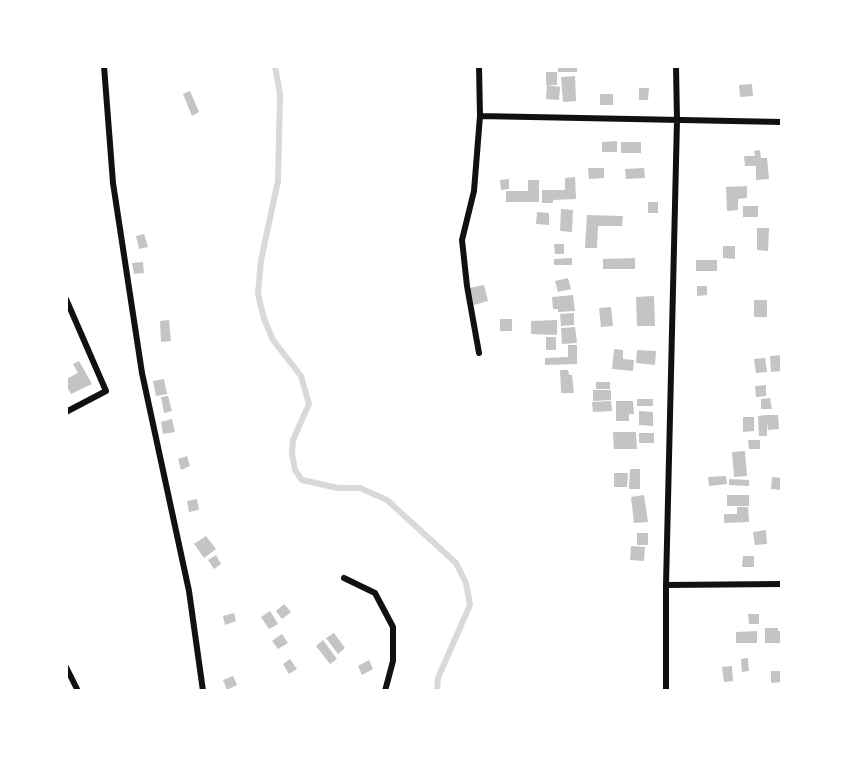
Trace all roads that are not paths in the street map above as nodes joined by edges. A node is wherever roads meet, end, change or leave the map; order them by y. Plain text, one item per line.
1 (104, 66) edge
2 (479, 66) edge
3 (676, 66) edge
4 (480, 116) junction
5 (677, 120) junction
6 (782, 122) edge
7 (66, 299) edge
8 (479, 353) dead end
9 (66, 412) edge
10 (344, 578) dead end
11 (782, 584) edge
12 (666, 585) junction
13 (66, 667) edge
14 (78, 691) edge
15 (203, 691) edge
16 (384, 691) edge
17 (666, 691) edge

1 - 15 street
2 - 4 street
3 - 5 street
4 - 5 street
4 - 8 street
5 - 6 street
5 - 12 street
7 - 9 street
10 - 16 street
11 - 12 street
12 - 17 street
13 - 14 street

